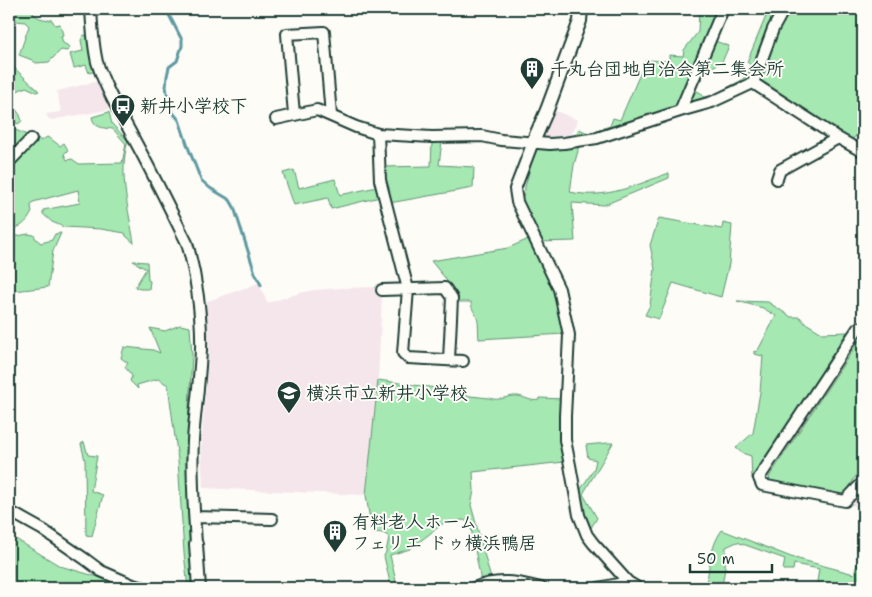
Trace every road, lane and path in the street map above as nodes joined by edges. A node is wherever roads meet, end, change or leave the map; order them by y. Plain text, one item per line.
1 (91, 9) edge
2 (581, 9) edge
3 (723, 9) edge
4 (784, 9) edge
5 (753, 83) junction
6 (680, 111) junction
7 (294, 114) junction
8 (331, 115) junction
9 (276, 118) dead end
10 (378, 134) junction
11 (838, 138) junction
12 (31, 139) dead end
13 (533, 142) junction
14 (863, 152) edge
15 (9, 162) edge
16 (777, 179) dead end
17 (408, 288) junction
18 (382, 290) dead end
19 (863, 327) edge
20 (449, 360) junction
21 (463, 362) dead end
22 (863, 482) edge
23 (9, 511) edge
24 (195, 517) junction
25 (272, 520) dead end
26 (196, 544) joint
27 (628, 582) junction
28 (146, 588) edge
29 (199, 588) edge
30 (474, 588) edge
31 (541, 588) edge
32 (598, 588) edge
33 (638, 588) edge

1 - 24 street
2 - 13 street
3 - 6 street
4 - 5 street
5 - 6 street
5 - 11 street
6 - 13 street
7 - 8 street
7 - 8 street
7 - 9 street
8 - 10 street
10 - 13 street
10 - 17 street
11 - 14 street
11 - 16 street
12 - 15 street
13 - 27 street
17 - 18 street
17 - 20 street
17 - 20 street
19 - 22 street
20 - 21 street
23 - 28 street
24 - 25 street
24 - 26 street
26 - 29 street
27 - 32 street
27 - 33 street
30 - 31 street

